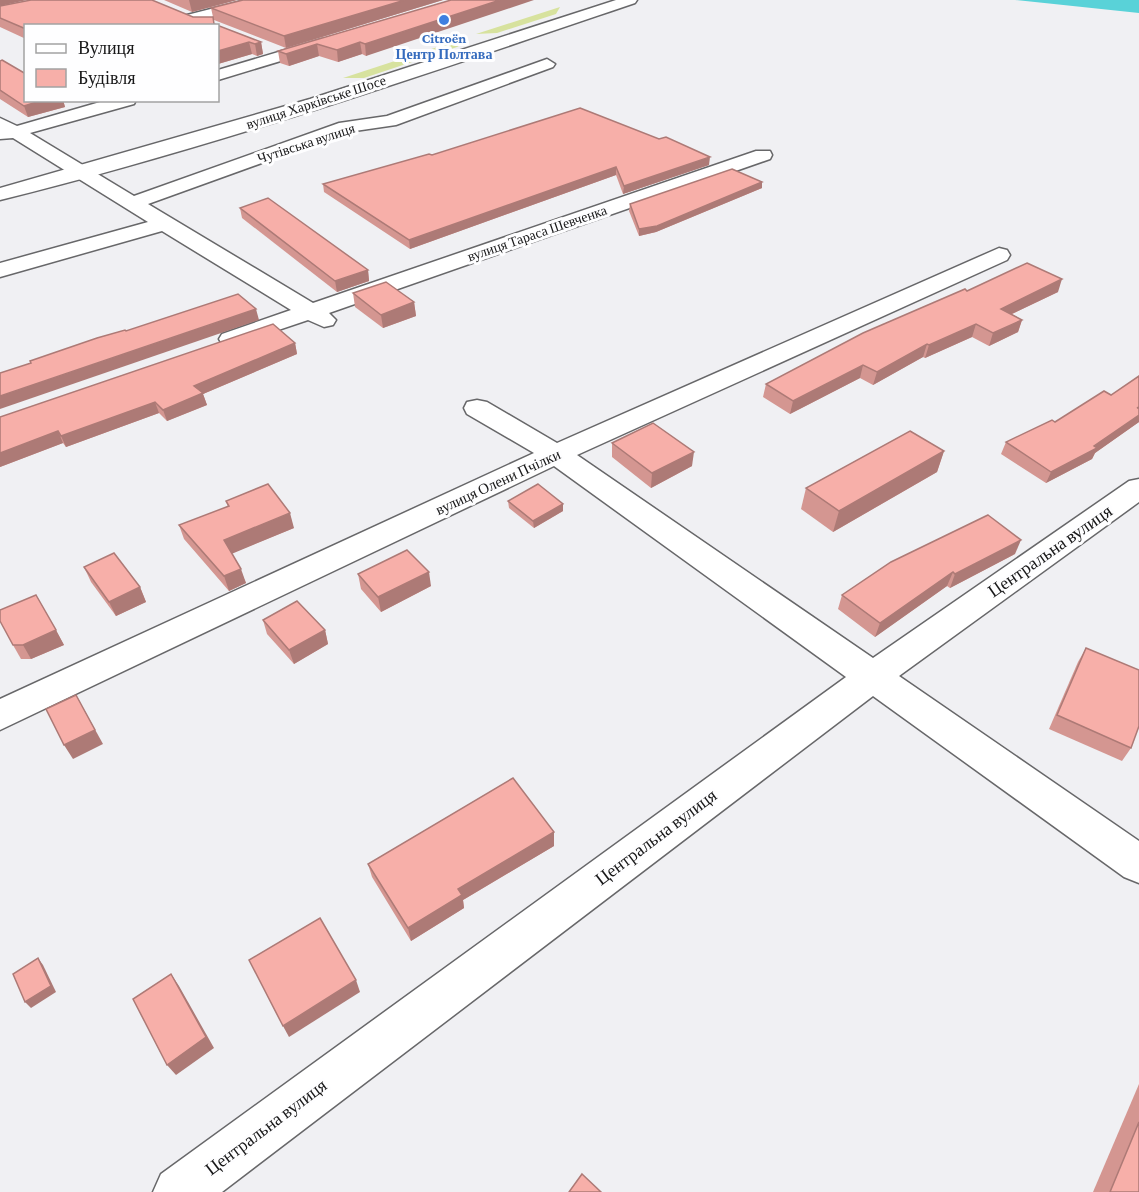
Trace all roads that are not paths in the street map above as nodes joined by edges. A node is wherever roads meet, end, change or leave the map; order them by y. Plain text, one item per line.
1 (262, 0) edge
2 (630, 0) edge
3 (174, 11) edge
4 (192, 18) junction
5 (206, 24) edge
6 (340, 39) edge
7 (267, 47) edge
8 (286, 55) junction
9 (547, 64) dead end
10 (219, 75) edge
11 (120, 102) edge
12 (5, 131) edge
13 (763, 155) dead end
14 (83, 172) junction
15 (0, 194) edge
16 (133, 203) junction
17 (166, 223) junction
18 (999, 255) dead end
19 (0, 270) edge
20 (318, 316) junction
21 (211, 346) edge
22 (477, 408) dead end
23 (556, 454) junction
24 (1139, 488) edge
25 (872, 677) junction
26 (0, 715) edge
27 (1139, 864) edge
28 (179, 1192) edge

1 - 4 main road
2 - 14 main road, вулиця Харківське Шосе
3 - 4 main road
4 - 5 main road
6 - 8 main road
7 - 8 main road
8 - 10 main road
9 - 16 main road, Чутівська вулиця
11 - 12 main road
12 - 14 main road
13 - 20 main road, вулиця Тараса Шевченка
14 - 15 main road, вулиця Харківське Шосе
14 - 16 main road
16 - 17 main road
17 - 19 main road
17 - 20 main road
18 - 23 main road, вулиця Олени Пчілки
20 - 21 main road, вулиця Тараса Шевченка
22 - 23 main road
23 - 25 main road
23 - 26 main road, вулиця Олени Пчілки
24 - 25 main road, Центральна вулиця
25 - 27 main road
25 - 28 main road, Центральна вулиця

